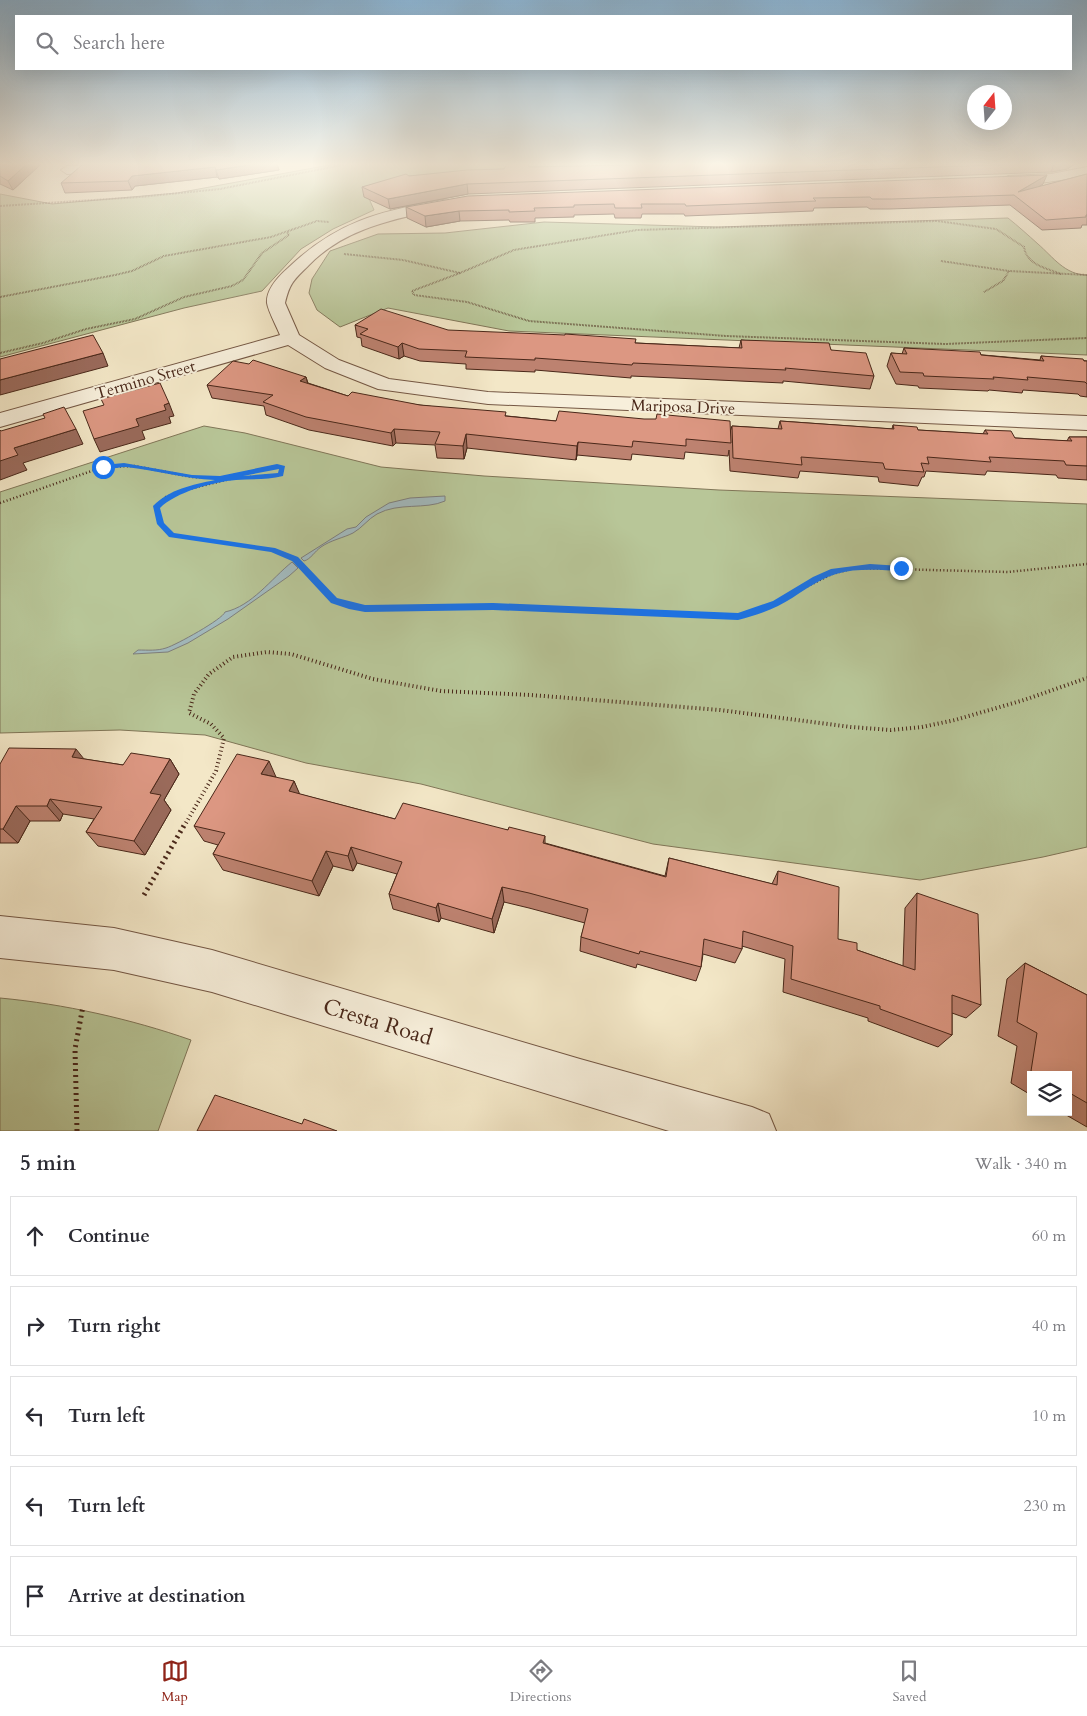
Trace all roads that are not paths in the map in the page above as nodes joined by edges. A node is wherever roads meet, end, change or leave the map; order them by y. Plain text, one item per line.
1 (383, 217) edge
2 (291, 338) junction
3 (0, 420) edge
4 (1087, 423) edge
5 (0, 937) edge
6 (752, 1131) edge

1 - 2 street
2 - 3 street, Termino Street
2 - 4 street, Mariposa Drive
5 - 6 street, Cresta Road

